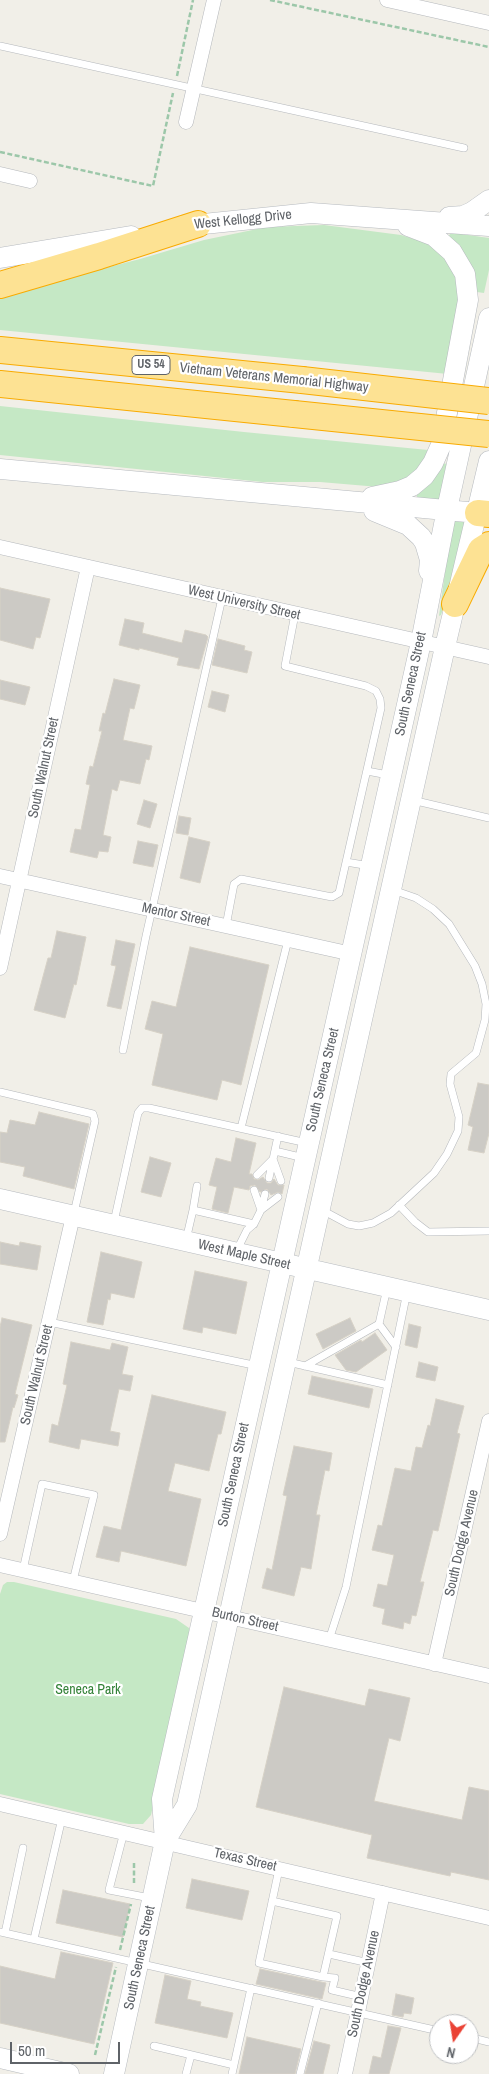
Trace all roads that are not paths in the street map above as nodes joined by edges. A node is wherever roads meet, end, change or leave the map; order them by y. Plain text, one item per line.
1 (214, 0) edge
2 (386, 0) edge
3 (489, 23) edge
4 (0, 46) edge
5 (193, 90) junction
6 (186, 122) dead end
7 (464, 148) dead end
8 (0, 174) edge
9 (30, 181) dead end
10 (489, 200) edge
11 (392, 219) junction
12 (198, 224) junction
13 (489, 226) edge
14 (0, 258) edge
15 (0, 285) edge
16 (489, 318) edge
17 (0, 350) edge
18 (0, 384) edge
19 (489, 401) edge
20 (489, 434) edge
21 (489, 461) edge
22 (0, 469) edge
23 (348, 502) junction
24 (447, 509) junction
25 (483, 513) edge
26 (489, 545) edge
27 (0, 547) edge
28 (88, 567) junction
29 (222, 598) junction
30 (455, 604) junction
31 (296, 614) junction
32 (421, 642) junction
33 (445, 647) junction
34 (489, 657) edge
35 (366, 771) junction
36 (391, 776) junction
37 (411, 800) junction
38 (489, 818) edge
39 (346, 862) junction
40 (371, 867) junction
41 (0, 876) edge
42 (19, 881) junction
43 (391, 890) junction
44 (153, 910) junction
45 (226, 926) junction
46 (288, 940) junction
47 (352, 954) junction
48 (0, 968) edge
49 (123, 1050) dead end
50 (0, 1092) edge
51 (241, 1128) junction
52 (278, 1136) junction
53 (307, 1150) junction
54 (275, 1151) junction
55 (273, 1159) junction
56 (257, 1175) dead end
57 (269, 1178) dead end
58 (281, 1181) dead end
59 (198, 1186) dead end
60 (254, 1190) dead end
61 (265, 1194) dead end
62 (278, 1197) dead end
63 (0, 1199) edge
64 (399, 1205) junction
65 (319, 1208) junction
66 (193, 1210) junction
67 (261, 1210) junction
68 (73, 1216) junction
69 (254, 1224) junction
70 (114, 1225) junction
71 (489, 1231) edge
72 (186, 1242) junction
73 (236, 1253) junction
74 (281, 1263) junction
75 (306, 1269) junction
76 (387, 1287) junction
77 (407, 1292) junction
78 (489, 1310) edge
79 (49, 1322) junction
80 (379, 1324) junction
81 (396, 1347) junction
82 (295, 1364) junction
83 (258, 1366) junction
84 (388, 1385) junction
85 (489, 1421) edge
86 (0, 1534) edge
87 (0, 1565) edge
88 (24, 1570) junction
89 (74, 1581) junction
90 (204, 1611) junction
91 (230, 1617) junction
92 (329, 1640) junction
93 (434, 1664) junction
94 (489, 1676) edge
95 (0, 1804) edge
96 (62, 1818) junction
97 (124, 1832) junction
98 (165, 1841) junction
99 (23, 1848) dead end
100 (280, 1869) junction
101 (383, 1893) junction
102 (152, 1899) junction
103 (272, 1901) junction
104 (489, 1918) edge
105 (3, 1932) edge
106 (34, 1939) junction
107 (328, 1954) junction
108 (139, 1963) junction
109 (368, 1963) junction
110 (324, 1977) junction
111 (251, 1988) junction
112 (362, 1996) junction
113 (318, 2003) junction
114 (358, 2012) junction
115 (429, 2029) edge
116 (154, 2046) dead end
117 (190, 2055) junction
118 (0, 2058) edge
119 (234, 2064) junction
120 (69, 2074) edge
121 (114, 2074) edge
122 (186, 2074) edge
123 (232, 2074) edge
124 (300, 2074) edge
125 (345, 2074) edge

1 - 5 street
2 - 3 street
4 - 5 lane
5 - 6 street
5 - 7 lane
8 - 9 street
10 - 11 street
11 - 12 street, West Kellogg Drive
11 - 13 street, West Kellogg Drive
11 - 23 street
12 - 14 street, West Kellogg Drive
12 - 15 highway
16 - 24 street, South Seneca Street
17 - 19 highway, Vietnam Veterans Memorial Highway / US 54, bridge
18 - 20 highway, bridge
21 - 25 street, South Seneca Street
22 - 23 street
23 - 24 street
23 - 32 street
24 - 25 street
24 - 32 street, South Seneca Street
25 - 30 street, South Seneca Street
26 - 30 highway
27 - 28 street, West University Street
28 - 29 street, West University Street
28 - 42 street, South Walnut Street
29 - 31 street, West University Street
29 - 44 lane
30 - 33 street, South Seneca Street
31 - 32 street, West University Street
31 - 35 lane
32 - 33 street, West University Street
32 - 36 street, South Seneca Street
33 - 34 street, West University Street
33 - 37 street, South Seneca Street
35 - 36 lane
35 - 39 lane
36 - 40 street, South Seneca Street
37 - 38 lane
37 - 43 street, South Seneca Street
39 - 40 lane
39 - 45 lane
40 - 47 street, South Seneca Street
41 - 42 street, Mentor Street
42 - 44 street, Mentor Street
42 - 48 street, South Walnut Street
43 - 64 lane
43 - 65 street, South Seneca Street
44 - 45 street, Mentor Street
44 - 49 lane
45 - 46 street, Mentor Street
46 - 47 street, Mentor Street
46 - 51 lane
47 - 53 street, South Seneca Street
50 - 68 lane
51 - 52 lane
51 - 70 lane
52 - 53 lane
52 - 54 lane
53 - 54 lane
53 - 74 street, South Seneca Street
54 - 55 lane
55 - 56 lane
55 - 57 lane
55 - 58 lane
59 - 66 lane
60 - 67 lane
61 - 67 lane
62 - 67 lane
63 - 68 street, West Maple Street
64 - 65 lane
64 - 71 lane
65 - 75 street, South Seneca Street
66 - 69 lane
66 - 72 lane
67 - 69 lane
68 - 70 street, West Maple Street
68 - 79 street, South Walnut Street
69 - 73 lane
70 - 72 street, West Maple Street
72 - 73 street, West Maple Street
73 - 74 street, West Maple Street
74 - 75 street, West Maple Street
74 - 83 street, South Seneca Street
75 - 76 street, West Maple Street
75 - 82 street, South Seneca Street
76 - 77 street, West Maple Street
76 - 80 lane
77 - 78 street, West Maple Street
77 - 81 lane
79 - 83 lane
79 - 86 street, South Walnut Street
80 - 81 lane
80 - 82 lane
81 - 84 lane
82 - 84 lane
82 - 91 street, South Seneca Street
83 - 90 street, South Seneca Street
84 - 92 lane
85 - 93 street, South Dodge Avenue
87 - 88 street, Burton Street
88 - 89 street, Burton Street
88 - 89 lane
89 - 90 street, Burton Street
90 - 91 street, Burton Street
90 - 98 street, South Seneca Street
91 - 92 street, Burton Street
91 - 98 street, South Seneca Street
92 - 93 street, Burton Street
93 - 94 street, Burton Street
95 - 96 street, Texas Street
96 - 97 street, Texas Street
96 - 106 lane
97 - 98 street, Texas Street
97 - 102 lane
98 - 100 street, Texas Street
98 - 102 street, South Seneca Street
99 - 105 lane
100 - 101 street, Texas Street
100 - 103 lane
101 - 104 street, Texas Street
101 - 109 street, South Dodge Avenue
102 - 108 street, South Seneca Street
103 - 107 lane
103 - 110 lane
105 - 106 lane
106 - 108 lane
107 - 109 lane
107 - 110 lane
108 - 111 lane
108 - 121 street, South Seneca Street
109 - 112 street, South Dodge Avenue
110 - 112 lane
111 - 113 lane
111 - 119 lane
112 - 114 street, South Dodge Avenue
113 - 114 lane
113 - 124 lane
114 - 115 lane
114 - 125 street, South Dodge Avenue
116 - 117 lane
117 - 119 lane
117 - 122 lane
118 - 120 street
119 - 123 lane

